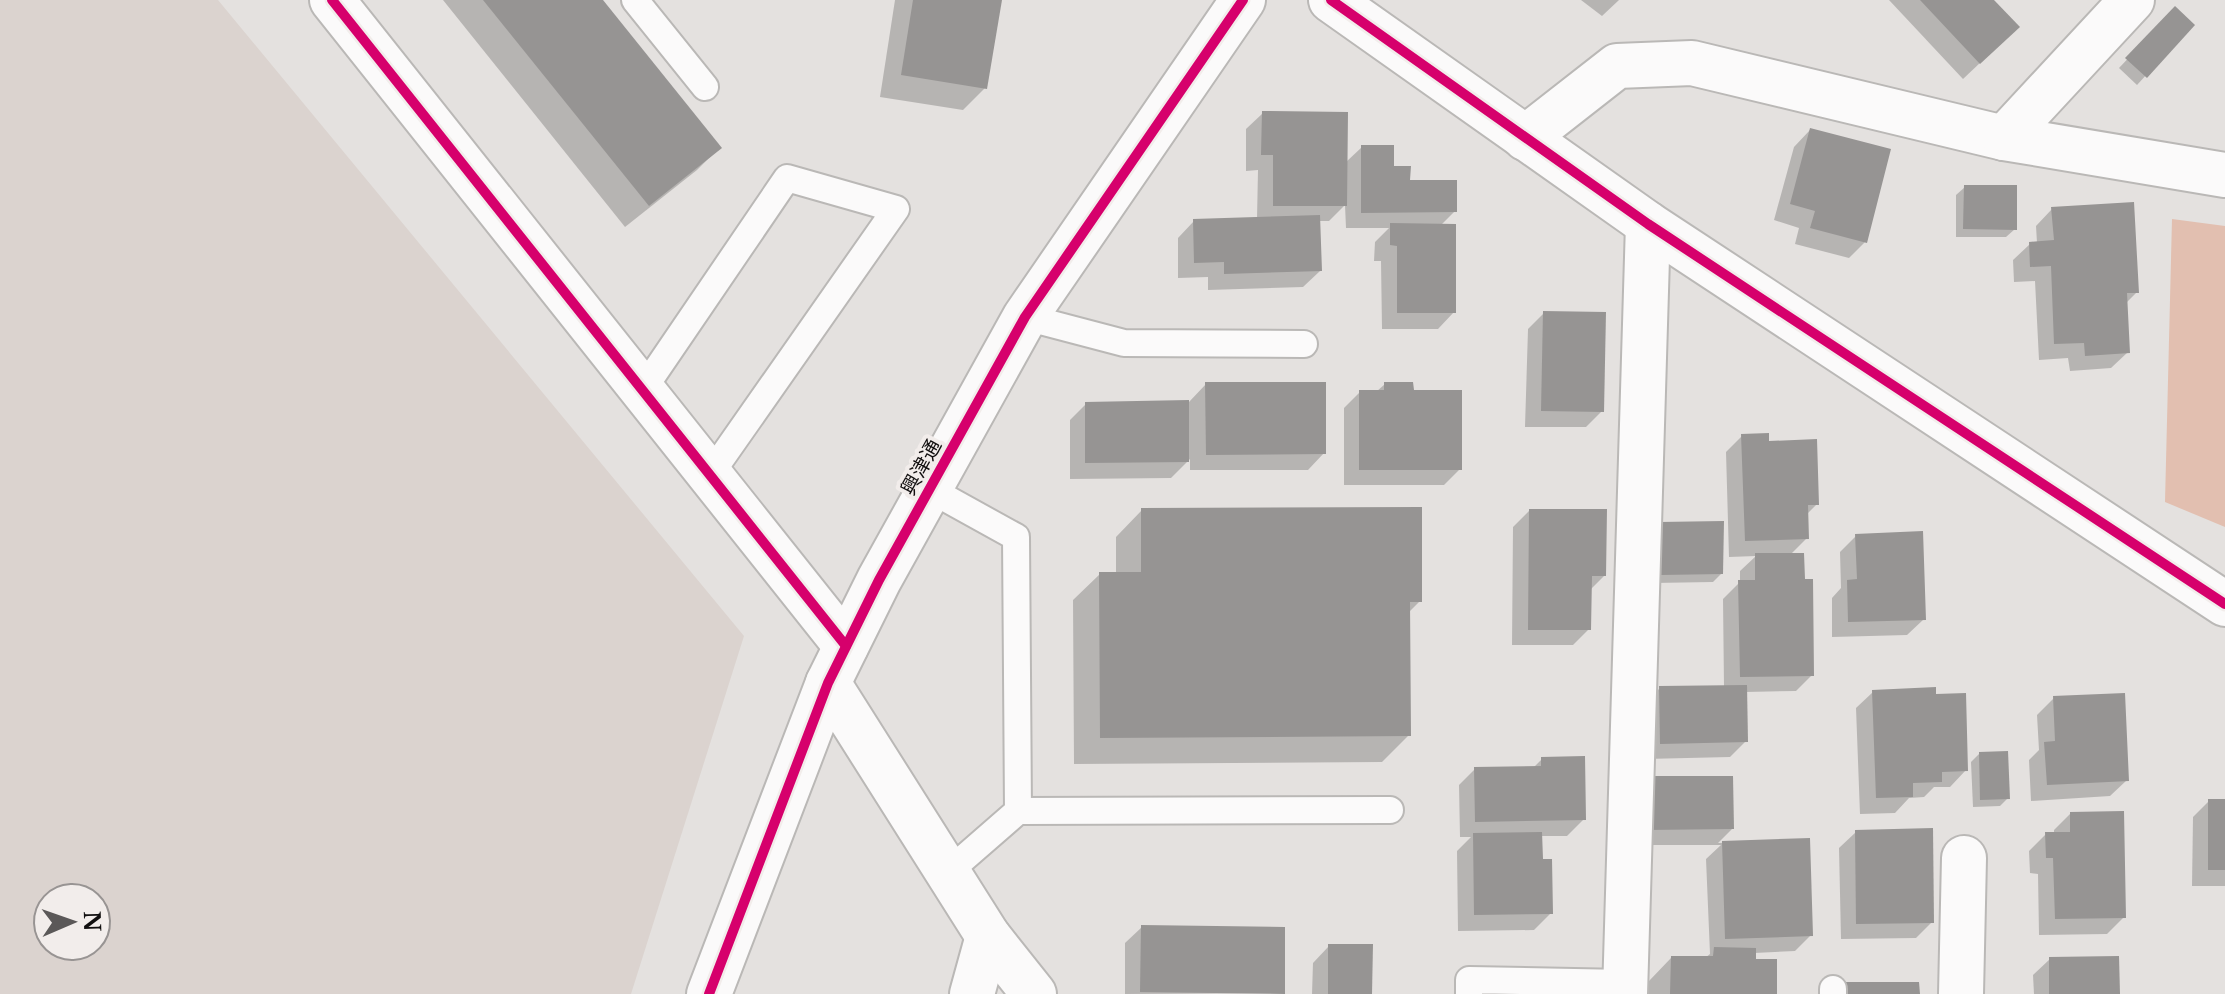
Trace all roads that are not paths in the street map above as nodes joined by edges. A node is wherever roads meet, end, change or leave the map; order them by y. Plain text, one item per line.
1 (332, 0) edge
2 (635, 0) edge
3 (1243, 0) edge
4 (1331, 0) edge
5 (2132, 0) edge
6 (705, 87) dead end
7 (1525, 138) junction
8 (2004, 138) junction
9 (2225, 175) edge
10 (1648, 224) junction
11 (1025, 317) junction
12 (1304, 344) dead end
13 (642, 391) junction
14 (709, 476) junction
15 (929, 489) junction
16 (2225, 604) edge
17 (837, 665) junction
18 (1390, 810) dead end
19 (1018, 811) junction
20 (1964, 858) dead end
21 (948, 872) junction
22 (988, 936) junction
23 (1625, 989) edge
24 (694, 994) edge
25 (710, 994) edge
26 (972, 994) edge
27 (1034, 994) edge
28 (1469, 994) edge
29 (1961, 994) edge

1 - 13 street
2 - 6 lane
3 - 11 street, 興津通
4 - 7 street
5 - 8 street
7 - 8 street
7 - 10 street
8 - 9 street
10 - 16 street
10 - 23 street
11 - 12 lane
11 - 15 street, 興津通
13 - 14 street
13 - 14 lane
14 - 17 street
15 - 17 street, 興津通
15 - 19 lane
17 - 21 street
17 - 25 street, 興津通
18 - 19 lane
19 - 21 lane
20 - 29 street
21 - 22 street
22 - 26 street
22 - 27 street
23 - 28 lane
24 - 25 lane

